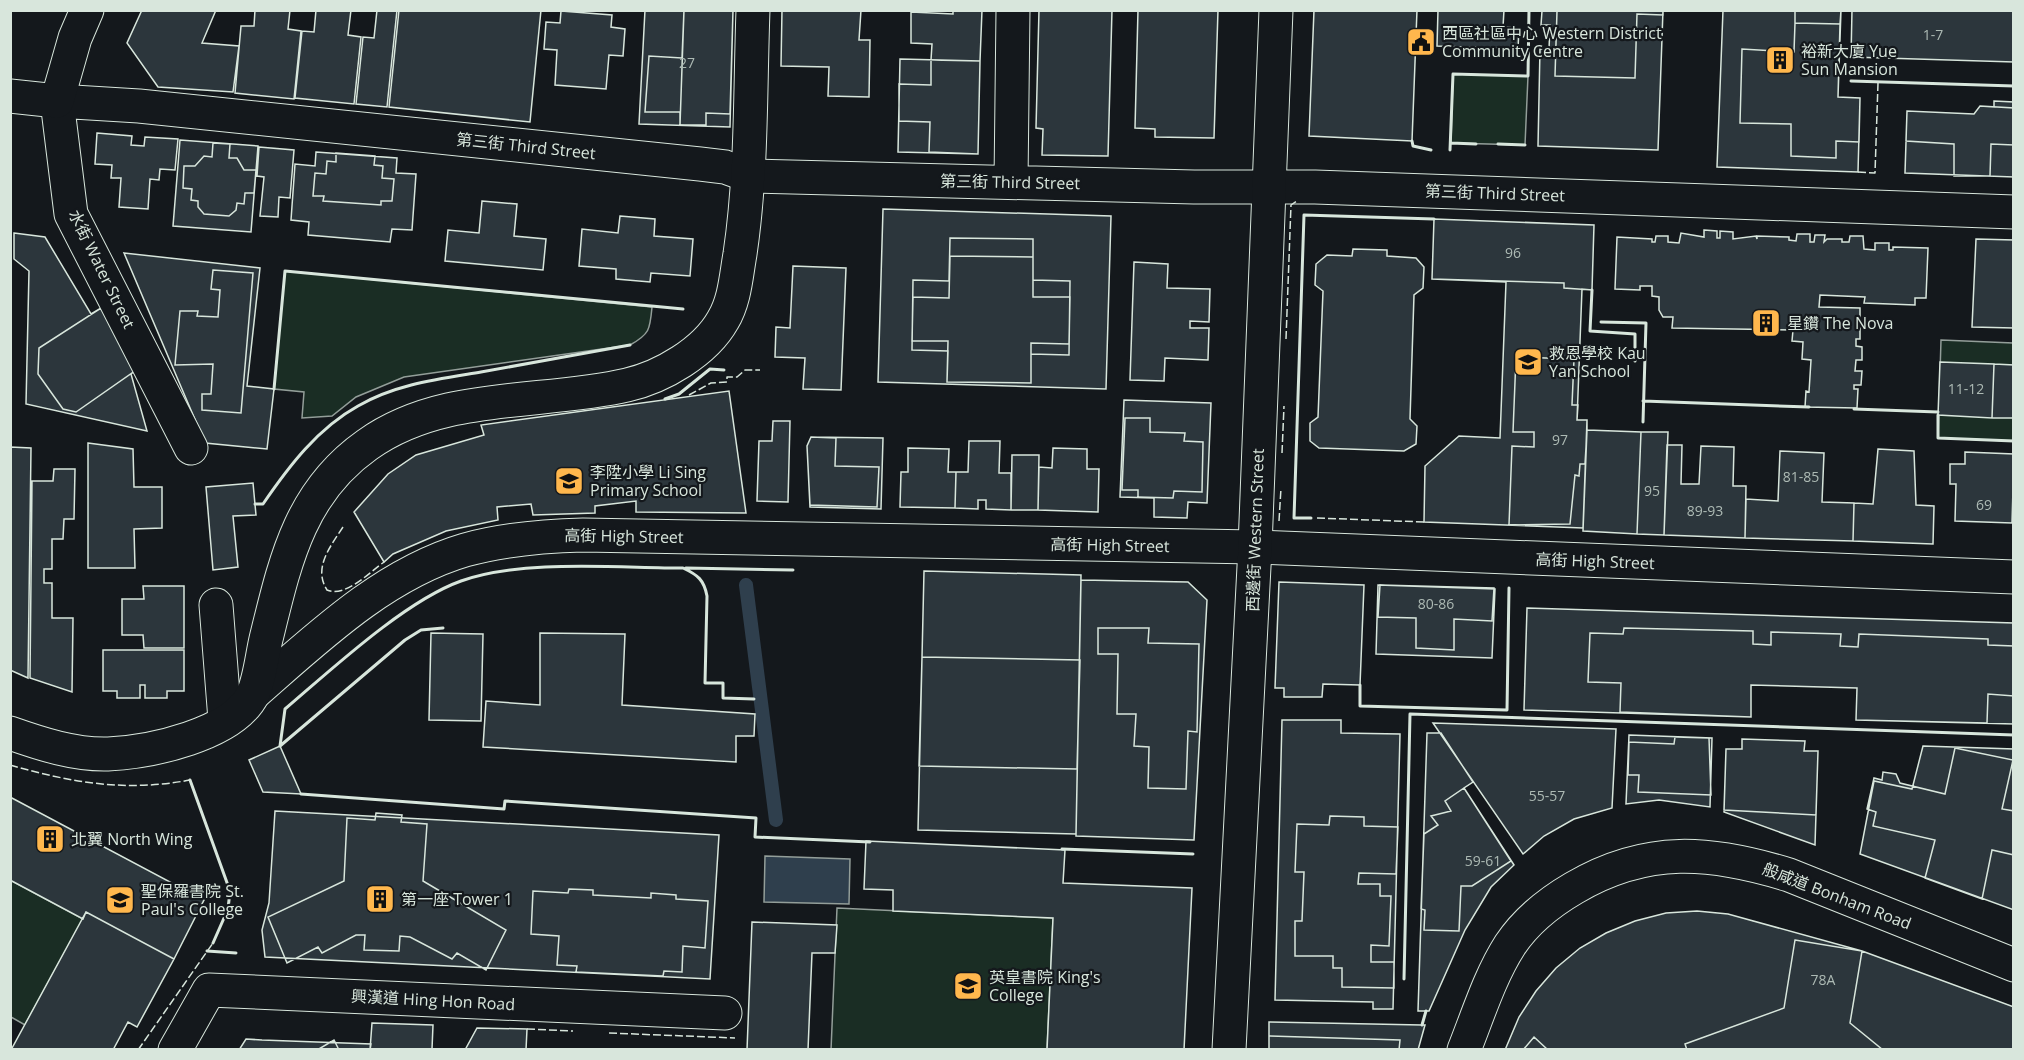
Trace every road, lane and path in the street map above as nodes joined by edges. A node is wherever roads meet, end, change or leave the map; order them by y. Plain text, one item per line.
1 (87, 10) edge
2 (753, 10) edge
3 (1013, 10) edge
4 (1276, 10) edge
5 (10, 96) edge
6 (57, 101) junction
7 (750, 176) junction
8 (1011, 182) junction
9 (1269, 187) junction
10 (2013, 212) edge
11 (191, 448) dead end
12 (1255, 547) junction
13 (2013, 577) edge
14 (216, 604) dead end
15 (253, 694) junction
16 (225, 720) junction
17 (10, 733) edge
18 (2013, 965) edge
19 (725, 1013) dead end
20 (175, 1050) edge
21 (1229, 1050) edge
22 (1464, 1050) edge

1 - 6 street, 水街 Water Street
2 - 7 street
3 - 8 street
4 - 9 street, 西邊街 Western Street
5 - 6 street, 第三街 Third Street
6 - 7 street, 第三街 Third Street
6 - 11 street, 水街 Water Street
7 - 8 street, 第三街 Third Street
7 - 15 street
8 - 9 street, 第三街 Third Street
9 - 10 street, 第三街 Third Street
9 - 12 street, 西邊街 Western Street
12 - 13 street, 高街 High Street
12 - 15 street, 高街 High Street
12 - 21 street, 西邊街 Western Street
14 - 16 street
15 - 16 street, 高街 High Street
16 - 17 street, 高街 High Street
18 - 22 street, 般咸道 Bonham Road
19 - 20 street, 興漢道 Hing Hon Road

